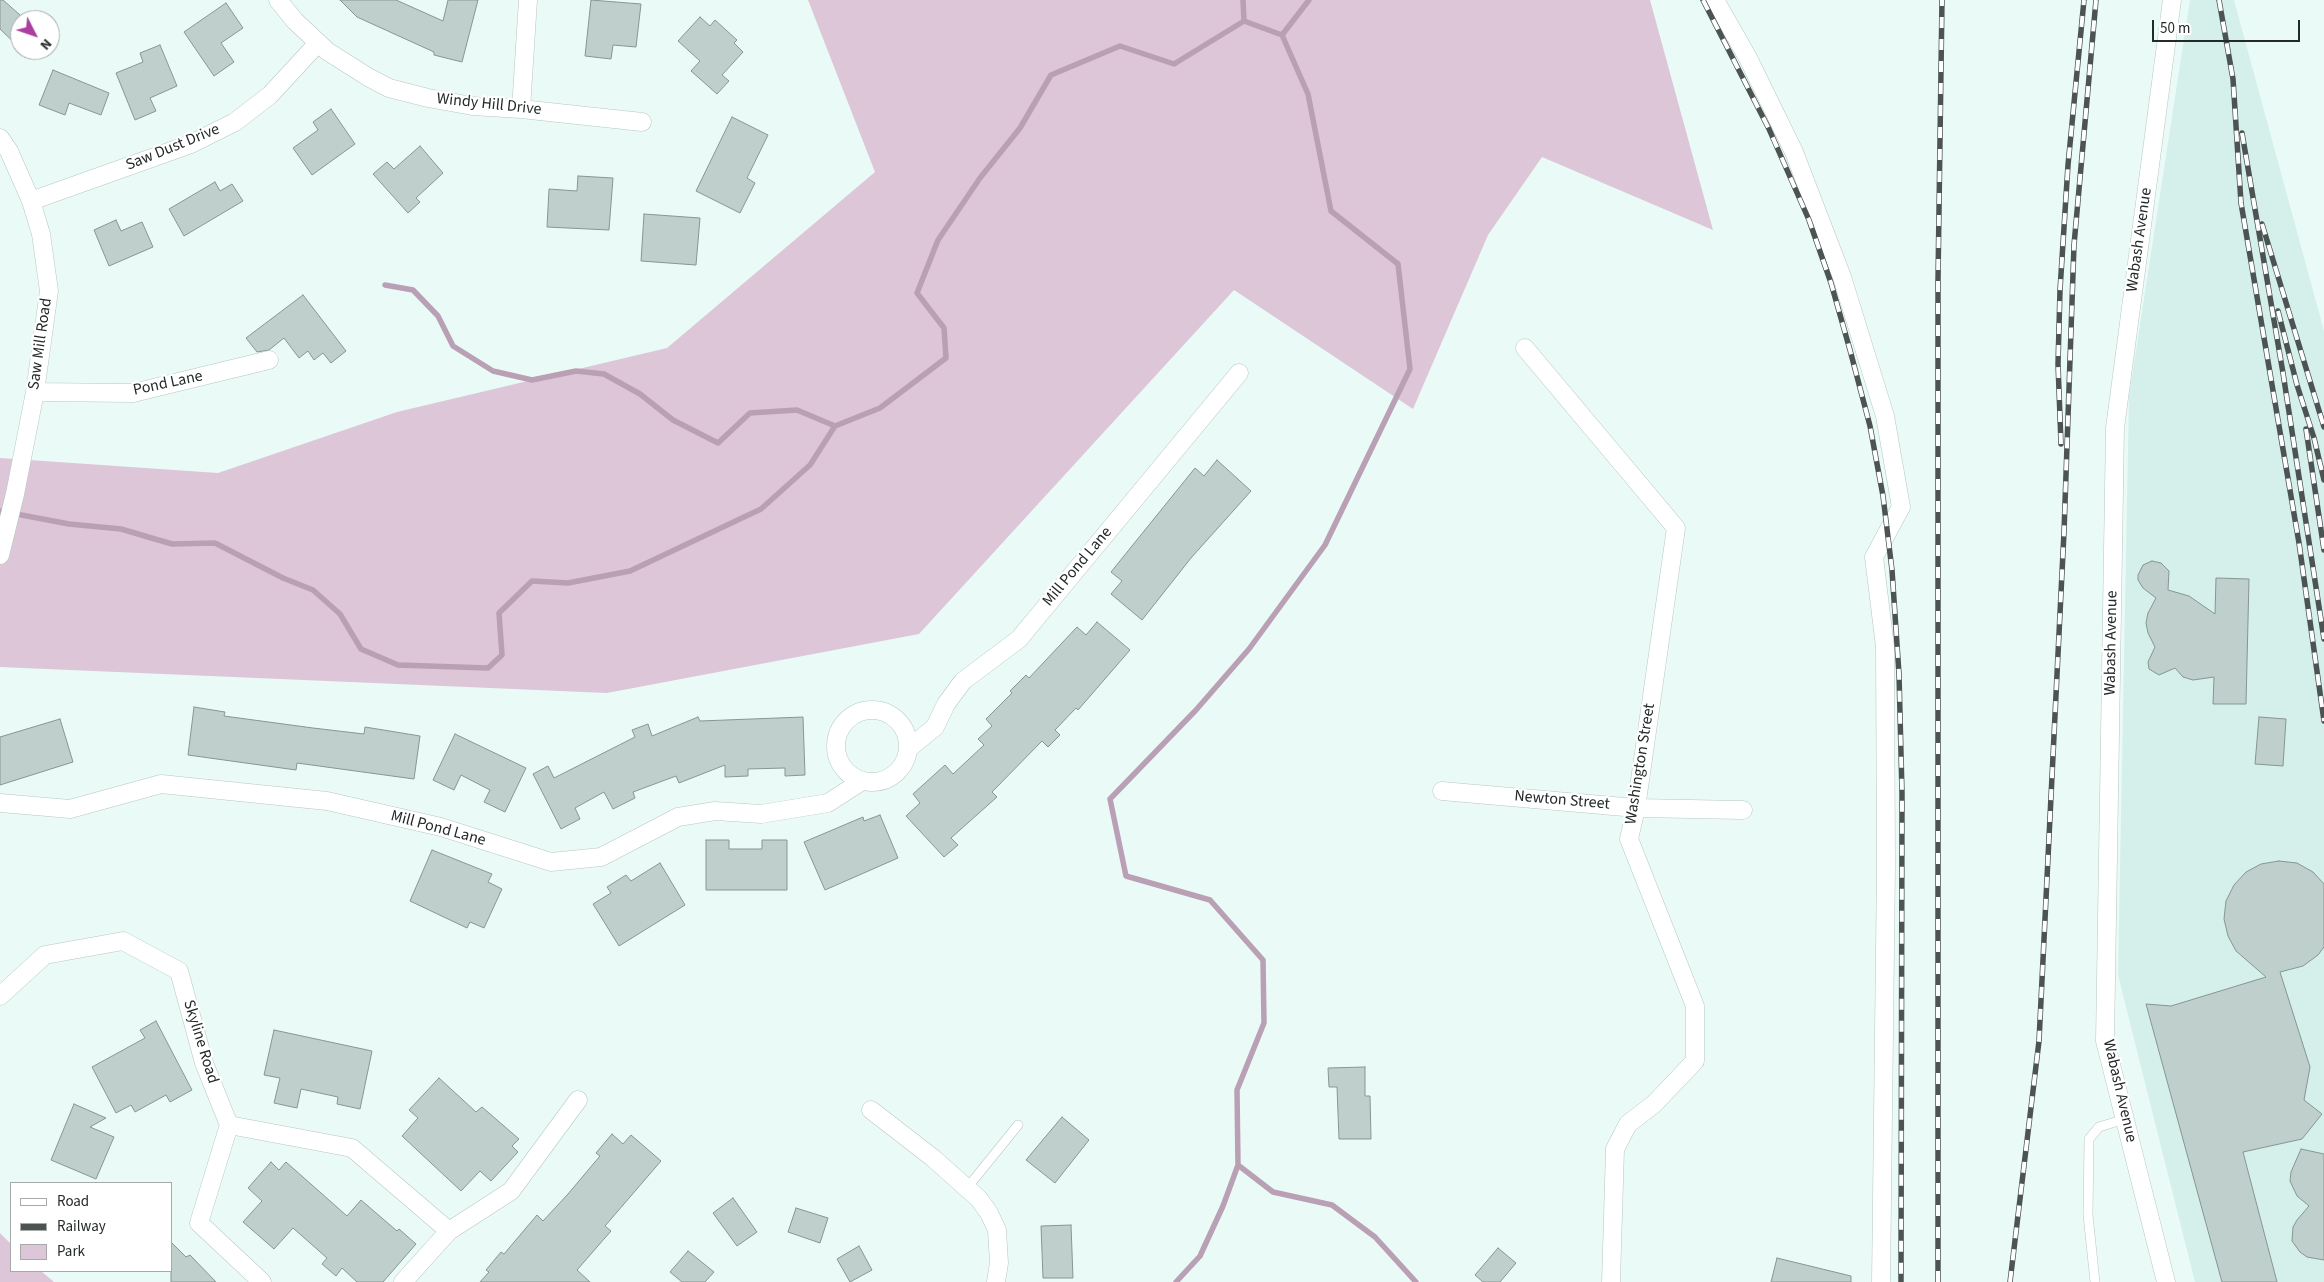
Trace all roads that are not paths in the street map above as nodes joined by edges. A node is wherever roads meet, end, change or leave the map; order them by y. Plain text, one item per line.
1 (278, 0) edge
2 (528, 0) edge
3 (1715, 0) edge
4 (2172, 0) edge
5 (318, 43) junction
6 (521, 109) junction
7 (642, 122) dead end
8 (0, 138) edge
9 (31, 201) junction
10 (1525, 348) dead end
11 (269, 360) dead end
12 (1239, 373) dead end
13 (35, 392) junction
14 (0, 555) edge
15 (908, 750) junction
16 (862, 781) junction
17 (1442, 791) dead end
18 (0, 803) edge
19 (1636, 808) junction
20 (1743, 810) dead end
21 (0, 996) edge
22 (578, 1100) dead end
23 (871, 1110) dead end
24 (2125, 1119) junction
25 (229, 1125) junction
26 (1018, 1125) dead end
27 (967, 1188) junction
28 (449, 1231) junction
29 (262, 1282) edge
30 (403, 1282) edge
31 (996, 1282) edge
32 (1611, 1282) edge
33 (1881, 1282) edge
34 (2095, 1282) edge
35 (2166, 1282) edge

1 - 5 street, Windy Hill Drive
2 - 6 street
3 - 33 street
4 - 24 street, Wabash Avenue
5 - 6 street, Windy Hill Drive
5 - 9 street, Saw Dust Drive
6 - 7 street, Windy Hill Drive
8 - 9 street, Saw Mill Road
9 - 13 street, Saw Mill Road
10 - 19 street, Washington Street
11 - 13 street, Pond Lane
12 - 15 street, Mill Pond Lane
13 - 14 street, Saw Mill Road
15 - 16 street, Mill Pond Lane
15 - 16 street
16 - 18 street, Mill Pond Lane
17 - 19 street, Newton Street
19 - 20 street, Newton Street
19 - 32 street, Washington Street
21 - 25 street, Skyline Road
22 - 28 street
23 - 27 street
24 - 34 lane
24 - 35 street, Wabash Avenue
25 - 28 street
25 - 29 street
26 - 27 lane
27 - 31 street
28 - 30 street

